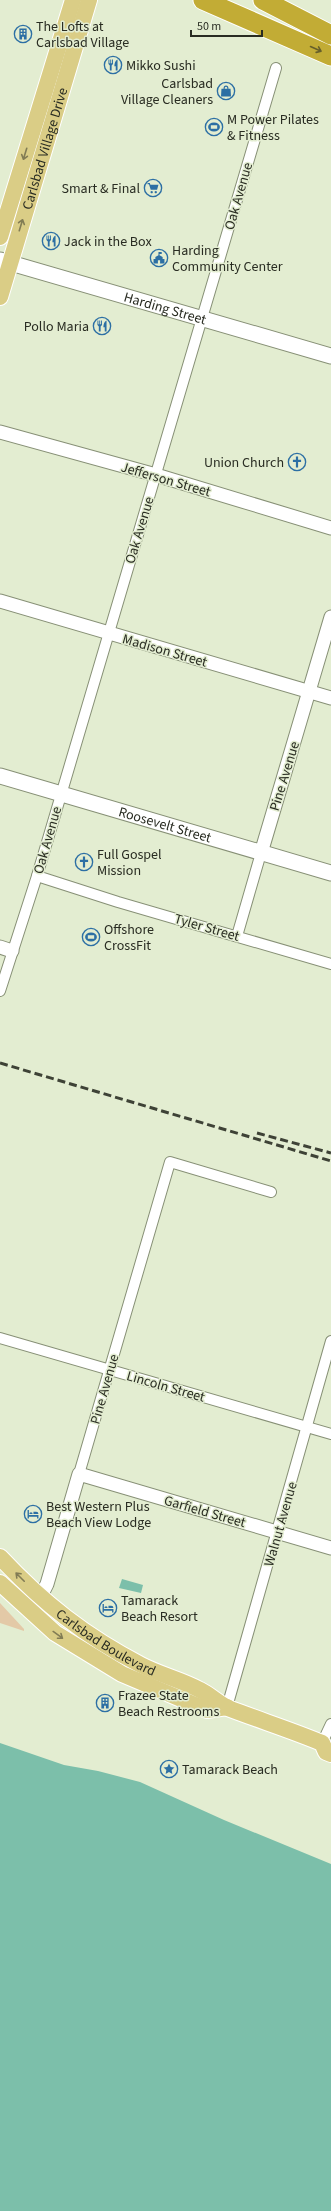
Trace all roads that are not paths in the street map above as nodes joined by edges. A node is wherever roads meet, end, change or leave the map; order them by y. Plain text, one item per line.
1 (74, 0) edge
2 (89, 0) edge
3 (203, 0) edge
4 (263, 0) edge
5 (331, 35) edge
6 (331, 56) edge
7 (276, 68) dead end
8 (50, 73) junction
9 (60, 95) junction
10 (41, 100) junction
11 (51, 125) junction
12 (0, 237) edge
13 (5, 261) edge
14 (0, 297) edge
15 (202, 318) junction
16 (331, 356) edge
17 (0, 432) edge
18 (156, 476) junction
19 (331, 528) edge
20 (0, 601) edge
21 (331, 617) edge
22 (108, 634) junction
23 (309, 692) junction
24 (331, 698) edge
25 (0, 776) edge
26 (60, 794) junction
27 (261, 853) junction
28 (331, 873) edge
29 (37, 876) junction
30 (237, 936) junction
31 (6, 949) edge
32 (331, 964) edge
33 (0, 991) edge
34 (271, 1192) dead end
35 (0, 1338) edge
36 (331, 1341) edge
37 (110, 1370) junction
38 (308, 1427) junction
39 (331, 1434) edge
40 (79, 1474) junction
41 (278, 1532) junction
42 (331, 1548) edge
43 (0, 1557) edge
44 (0, 1583) edge
45 (40, 1598) junction
46 (28, 1610) junction
47 (227, 1707) junction
48 (331, 1724) edge
49 (328, 1745) edge

1 - 8 main road, Carlsbad Village Drive
2 - 9 main road, Carlsbad Village Drive
3 -> 6 highway
4 - 5 highway
7 - 15 street, Oak Avenue
8 - 9 main road
8 - 10 main road, Carlsbad Village Drive
9 - 11 main road, Carlsbad Village Drive
10 - 11 main road
10 -> 12 main road, Carlsbad Village Drive
13 -> 11 main road, Carlsbad Village Drive
13 - 14 main road, Carlsbad Village Drive
13 - 15 main road, Harding Street
15 - 16 main road, Harding Street
15 - 18 street, Oak Avenue
17 - 18 street, Jefferson Street
18 - 19 street, Jefferson Street
18 - 22 street, Oak Avenue
20 - 22 street, Madison Street
21 - 23 street, Pine Avenue
22 - 23 street, Madison Street
22 - 26 street, Oak Avenue
23 - 24 street, Madison Street
23 - 27 street, Pine Avenue
25 - 26 main road, Roosevelt Street
26 - 27 main road, Roosevelt Street
26 - 29 street, Oak Avenue
27 - 28 main road, Roosevelt Street
27 - 30 street, Pine Avenue
29 - 30 street, Tyler Street
29 - 31 street, Oak Avenue
30 - 32 street, Tyler Street
31 - 33 street, Oak Avenue
34 - 37 street, Pine Avenue
35 - 37 street, Lincoln Street
36 - 38 street, Walnut Avenue
37 - 38 street, Lincoln Street
37 - 40 street, Pine Avenue
38 - 39 street, Lincoln Street
38 - 41 street, Walnut Avenue
40 - 41 street, Garfield Street
40 - 45 street, Pine Avenue
41 - 42 street, Garfield Street
41 - 47 street, Walnut Avenue
45 -> 43 main road, Carlsbad Boulevard
44 - 46 main road, Carlsbad Boulevard
45 - 46 street, Pine Avenue
45 - 47 main road, Carlsbad Boulevard
46 -> 47 main road, Carlsbad Boulevard
47 - 49 main road, Carlsbad Boulevard
48 - 49 street

